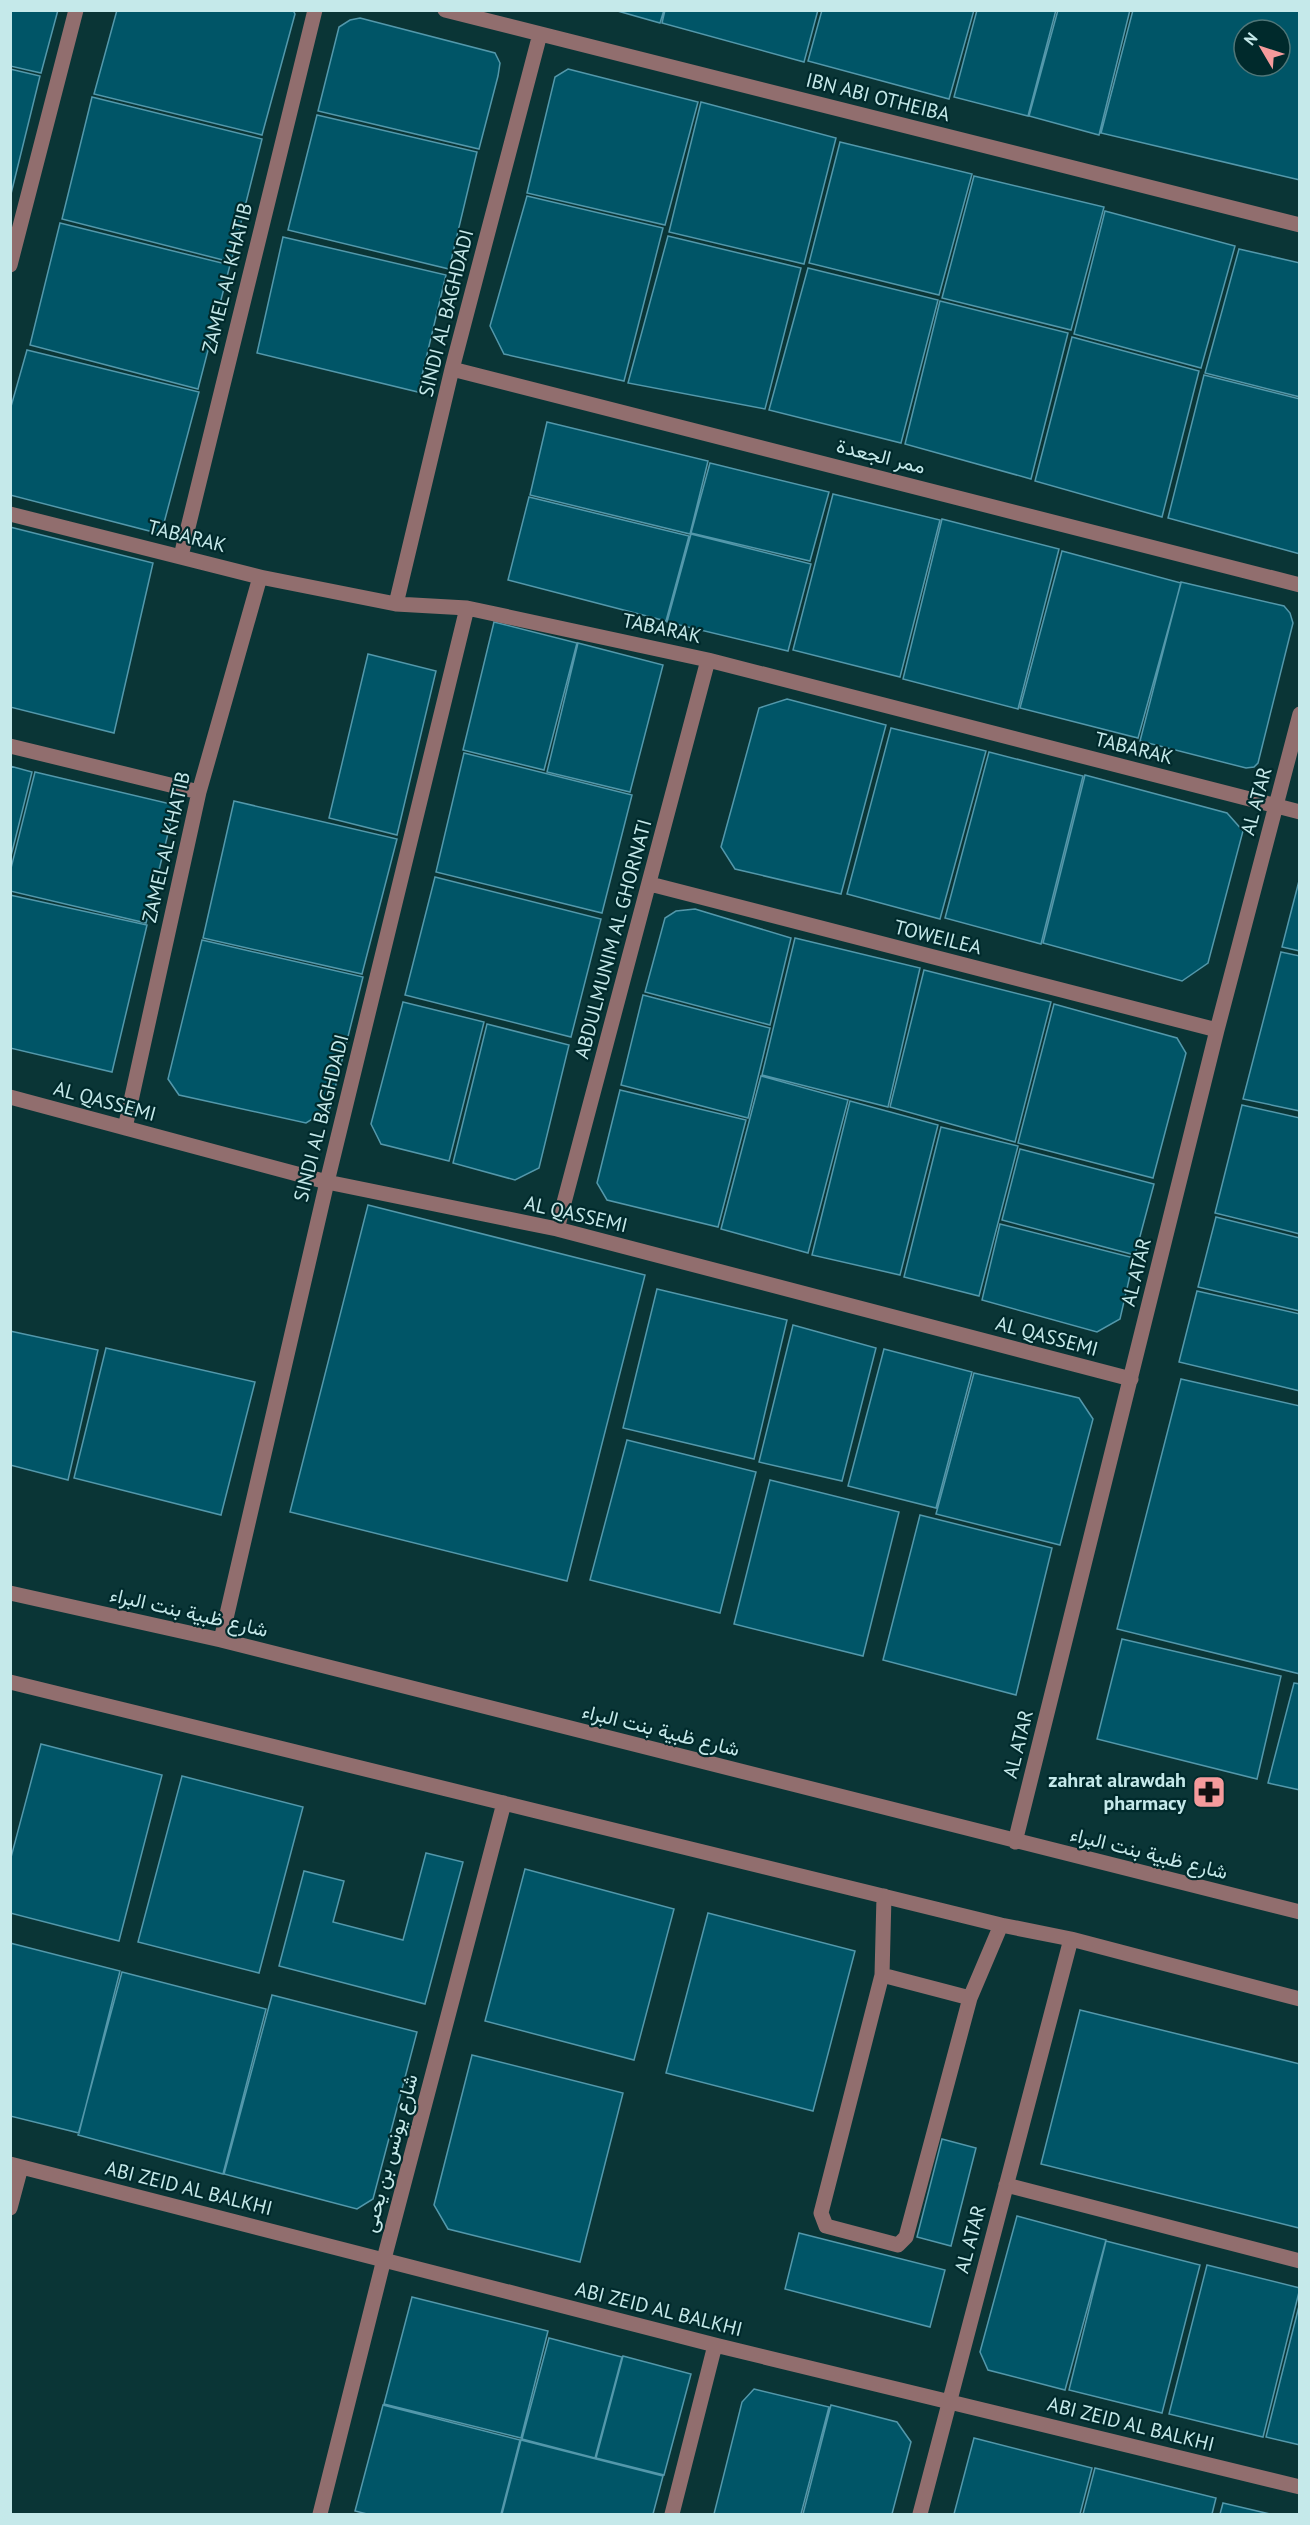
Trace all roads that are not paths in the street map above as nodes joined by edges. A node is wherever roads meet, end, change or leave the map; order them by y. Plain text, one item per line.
1 (76, 10) edge
2 (315, 10) edge
3 (445, 10) edge
4 (540, 34) junction
5 (1299, 225) edge
6 (10, 265) edge
7 (452, 369) junction
8 (10, 514) edge
9 (181, 556) junction
10 (260, 577) junction
11 (1299, 585) edge
12 (396, 603) junction
13 (467, 608) junction
14 (708, 660) junction
15 (1299, 714) edge
16 (10, 746) edge
17 (198, 792) junction
18 (1276, 806) junction
19 (1299, 812) edge
20 (650, 884) junction
21 (1217, 1030) junction
22 (10, 1097) edge
23 (125, 1128) junction
24 (327, 1182) junction
25 (557, 1229) junction
26 (1131, 1379) junction
27 (10, 1593) edge
28 (221, 1640) junction
29 (10, 1682) edge
30 (504, 1803) junction
31 (1016, 1842) junction
32 (884, 1896) junction
33 (1299, 1912) edge
34 (1001, 1925) junction
35 (1071, 1940) junction
36 (882, 1975) junction
37 (970, 1998) junction
38 (1299, 1999) edge
39 (16, 2166) edge
40 (1006, 2185) junction
41 (10, 2208) edge
42 (384, 2259) junction
43 (1299, 2261) edge
44 (715, 2346) junction
45 (949, 2401) junction
46 (1299, 2487) edge
47 (320, 2514) edge
48 (672, 2514) edge
49 (920, 2514) edge

1 - 6 street
2 - 9 street, ZAMEL AL KHATIB
3 - 4 street, IBN ABI OTHEIBA
4 - 5 street, IBN ABI OTHEIBA
4 - 7 street, SINDI AL BAGHDADI
7 - 11 street, ممر الجعدة
7 - 12 street, SINDI AL BAGHDADI
8 - 9 street, TABARAK
9 - 10 street, TABARAK
10 - 12 street, TABARAK
10 - 17 street, ZAMEL AL KHATIB
12 - 13 street, TABARAK
13 - 14 street, TABARAK
13 - 24 street, SINDI AL BAGHDADI
14 - 18 street, TABARAK
14 - 20 street, ABDULMUNIM AL GHORNATI
15 - 18 street, AL ATAR
16 - 17 street
17 - 23 street, ZAMEL AL KHATIB
18 - 19 street, TABARAK
18 - 21 street, AL ATAR
20 - 21 street, TOWEILEA
20 - 25 street, ABDULMUNIM AL GHORNATI
21 - 26 street, AL ATAR
22 - 23 street, AL QASSEMI
23 - 24 street, AL QASSEMI
24 - 25 street, AL QASSEMI
24 - 28 street, SINDI AL BAGHDADI
25 - 26 street, AL QASSEMI
26 - 31 street, AL ATAR
27 - 28 street, شارع ظبية بنت البراء
28 - 31 street, شارع ظبية بنت البراء
29 - 30 street
30 - 32 street
30 - 42 street, شارع يونس بن يحىى
31 - 33 street, شارع ظبية بنت البراء
32 - 34 street
32 - 36 street
34 - 35 street
34 - 37 street
35 - 38 street
35 - 40 street, AL ATAR
36 - 37 street
36 - 37 street
39 - 41 street
39 - 42 street, ABI ZEID AL BALKHI
40 - 43 street
40 - 45 street, AL ATAR
42 - 44 street, ABI ZEID AL BALKHI
42 - 47 street, شارع يونس بن يحىى
44 - 45 street, ABI ZEID AL BALKHI
44 - 48 street
45 - 46 street, ABI ZEID AL BALKHI
45 - 49 street, AL ATAR

